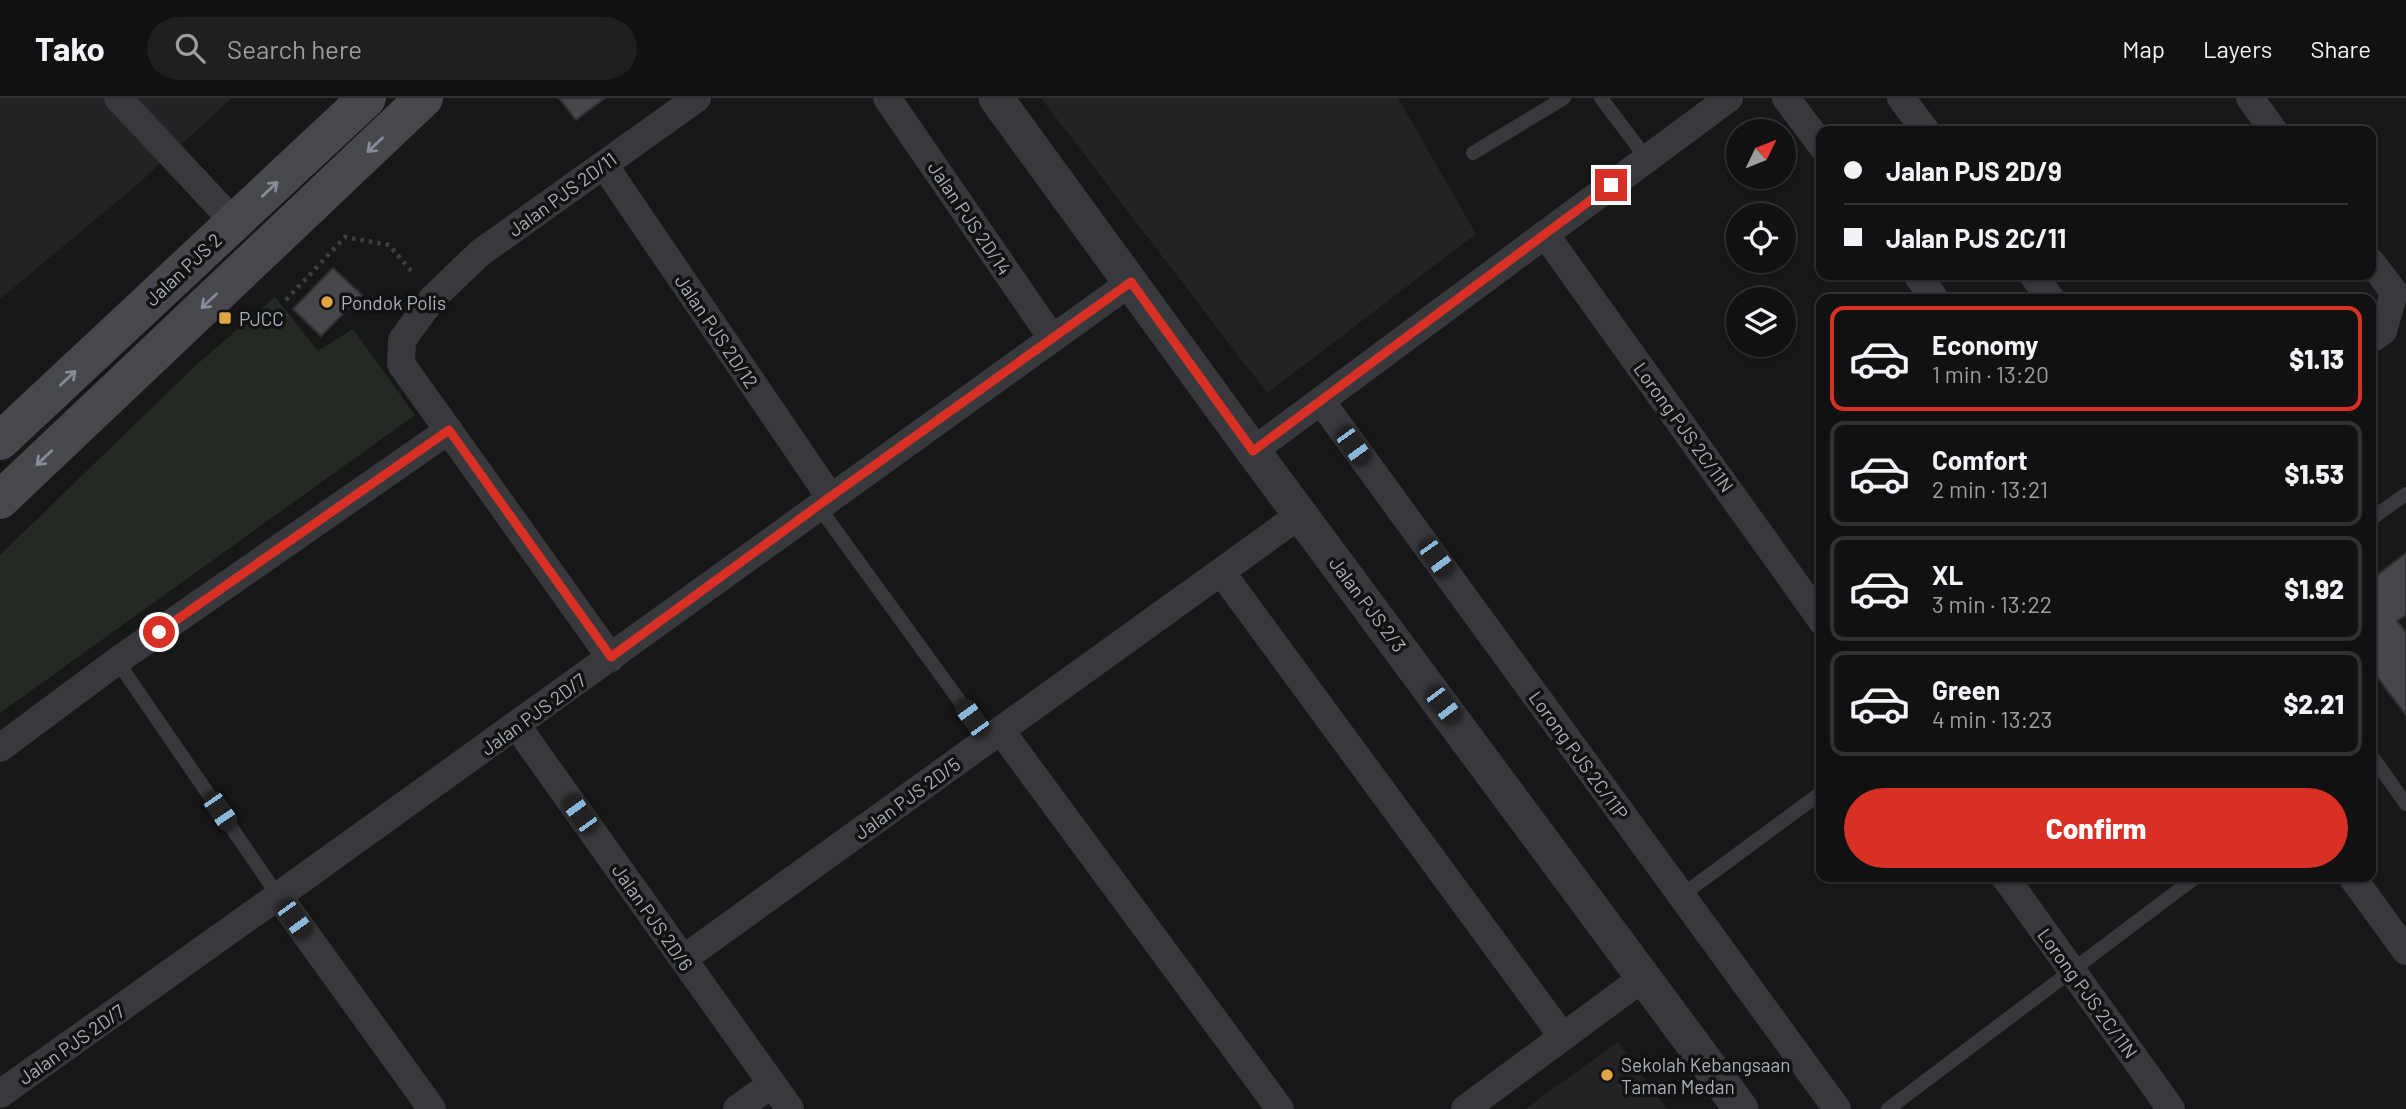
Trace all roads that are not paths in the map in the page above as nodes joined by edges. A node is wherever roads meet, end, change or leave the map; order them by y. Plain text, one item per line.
1 (367, 98) edge
2 (424, 98) edge
3 (697, 98) edge
4 (887, 98) edge
5 (996, 98) edge
6 (1564, 98) edge
7 (1601, 98) edge
8 (1729, 98) edge
9 (1786, 98) edge
10 (1901, 98) edge
11 (2250, 98) edge
12 (132, 103) edge
13 (1922, 126) edge
14 (2270, 126) edge
15 (1816, 138) edge
16 (1473, 153) dead end
17 (1647, 159) junction
18 (604, 165) junction
19 (234, 222) junction
20 (1545, 234) junction
21 (2376, 269) edge
22 (2037, 280) edge
23 (1131, 282) junction
24 (2048, 294) edge
25 (2376, 336) edge
26 (1052, 338) junction
27 (1321, 401) junction
28 (449, 430) junction
29 (0, 441) edge
30 (1253, 451) junction
31 (2406, 494) edge
32 (0, 500) edge
33 (824, 502) junction
34 (1301, 514) junction
35 (2376, 515) edge
36 (1222, 573) junction
37 (1816, 613) edge
38 (611, 657) junction
39 (117, 661) junction
40 (517, 726) junction
41 (994, 735) junction
42 (0, 748) edge
43 (2376, 762) edge
44 (1816, 796) edge
45 (2406, 804) edge
46 (2009, 882) edge
47 (2189, 882) edge
48 (2356, 882) edge
49 (1681, 896) junction
50 (279, 897) junction
51 (2406, 951) edge
52 (683, 959) junction
53 (2072, 970) junction
54 (1644, 977) junction
55 (1563, 1037) junction
56 (772, 1084) junction
57 (0, 1094) edge
58 (432, 1109) edge
59 (737, 1109) edge
60 (790, 1109) edge
61 (1280, 1109) edge
62 (1465, 1109) edge
63 (1741, 1109) edge
64 (1837, 1109) edge
65 (1888, 1109) edge
66 (2171, 1109) edge

19 -> 1 main road, Jalan PJS 2
2 -> 32 main road
3 - 18 street, Jalan PJS 2D/11
4 - 26 street, Jalan PJS 2D/14
5 - 23 street, Jalan PJS 2/3
6 - 16 lane
7 - 17 lane
8 - 17 street
9 - 15 street
10 - 13 street
11 - 14 street
12 - 19 street
17 - 20 street
18 - 28 street, Jalan PJS 2D/11
18 - 33 street, Jalan PJS 2D/12
29 -> 19 main road, Jalan PJS 2
20 - 27 street
20 - 37 street, Lorong PJS 2C/11N
21 - 25 street
22 - 24 street
23 - 26 street, Jalan PJS 2D/7
23 - 30 street, Jalan PJS 2/3
26 - 33 street, Jalan PJS 2D/7
27 - 30 street
27 - 49 street, Lorong PJS 2C/11P
28 - 38 street, Jalan PJS 2D/11
28 - 39 street
30 - 34 street, Jalan PJS 2/3
31 - 35 lane
33 - 38 street, Jalan PJS 2D/7
33 - 41 lane
34 - 36 street, Jalan PJS 2D/5
34 - 54 street, Jalan PJS 2/3
36 - 41 street, Jalan PJS 2D/5
36 - 55 street
38 - 40 street, Jalan PJS 2D/7
39 - 42 street
39 - 50 lane
40 - 50 street, Jalan PJS 2D/7
40 - 52 street, Jalan PJS 2D/6
41 - 52 street, Jalan PJS 2D/5
41 - 61 street
43 - 45 lane
44 - 49 lane
46 - 53 street, Lorong PJS 2C/11N
47 - 53 lane
48 - 51 street
49 - 64 street, Lorong PJS 2C/11P
50 - 57 street, Jalan PJS 2D/7
50 - 58 street
52 - 56 street, Jalan PJS 2D/6
53 - 65 lane
53 - 66 street, Lorong PJS 2C/11N
54 - 55 street
54 - 63 street, Jalan PJS 2/3
55 - 62 street
56 - 59 street
56 - 60 street, Jalan PJS 2D/6

